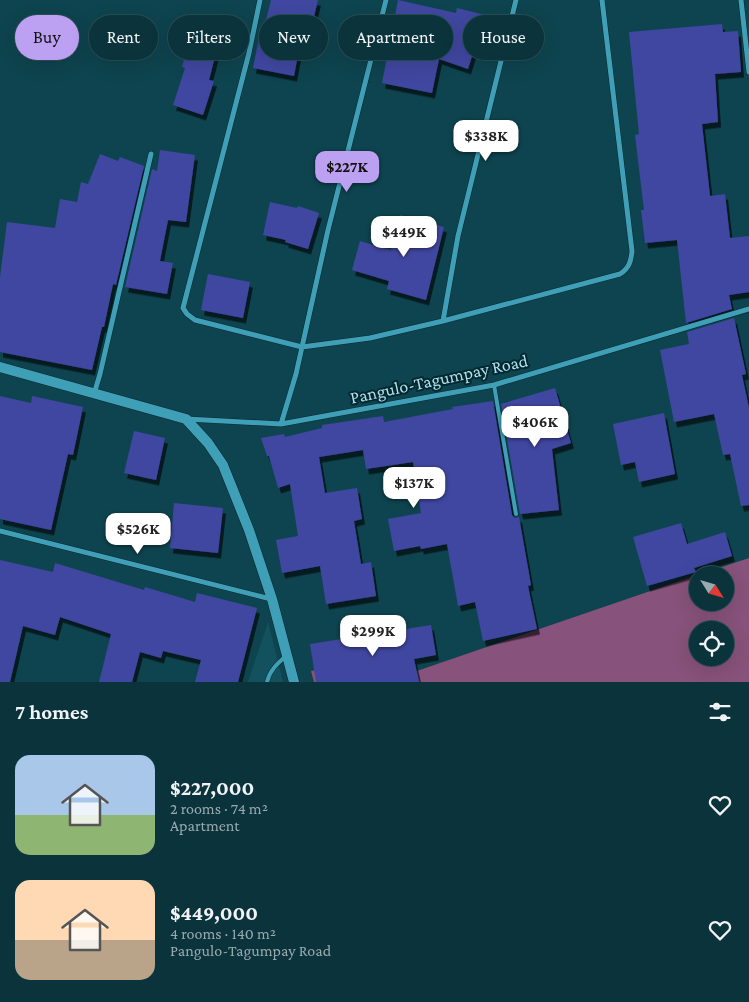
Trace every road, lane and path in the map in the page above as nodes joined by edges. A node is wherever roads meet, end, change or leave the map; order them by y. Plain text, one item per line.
1 (260, 0) edge
2 (386, 0) edge
3 (516, 0) edge
4 (602, 0) edge
5 (741, 0) edge
6 (749, 72) edge
7 (151, 154) dead end
8 (749, 309) edge
9 (444, 321) junction
10 (302, 347) junction
11 (0, 367) edge
12 (494, 386) junction
13 (94, 394) junction
14 (186, 420) junction
15 (281, 424) junction
16 (516, 514) dead end
17 (0, 531) edge
18 (272, 599) junction
19 (287, 655) junction
20 (267, 682) edge
21 (294, 682) edge

1 - 10 street
2 - 10 street
3 - 9 street
4 - 9 street
5 - 6 street
7 - 13 street
8 - 12 street, Pangulo-Tagumpay Road
9 - 10 street
10 - 15 street
11 - 13 main road
12 - 15 street, Pangulo-Tagumpay Road
12 - 16 lane
13 - 14 main road
14 - 15 street, Pangulo-Tagumpay Road
14 - 18 main road
17 - 18 street
18 - 19 main road
19 - 20 lane
19 - 21 main road

